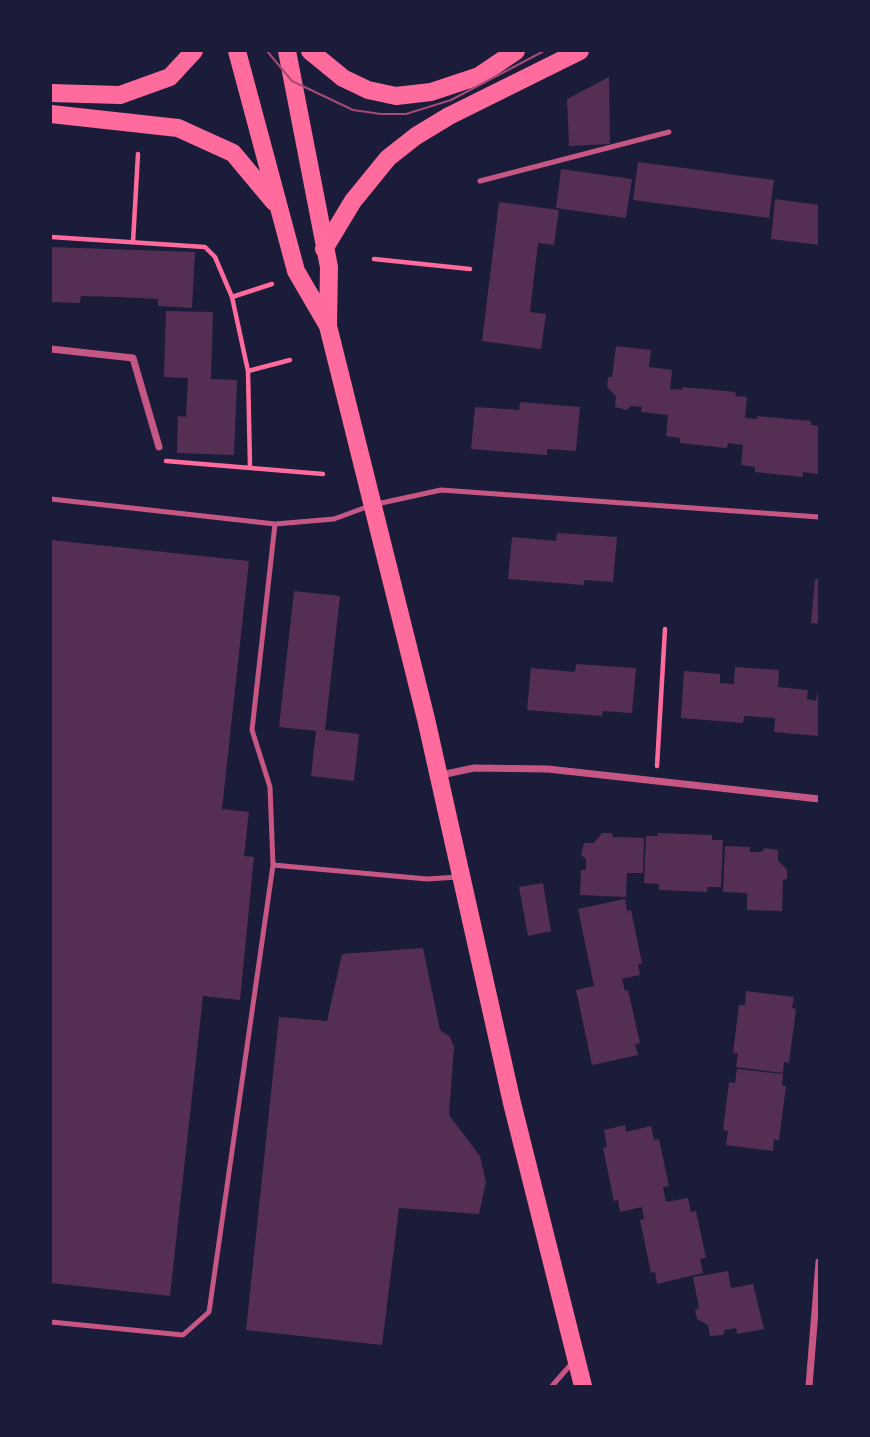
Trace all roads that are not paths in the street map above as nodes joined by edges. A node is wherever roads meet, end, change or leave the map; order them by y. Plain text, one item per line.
1 (194, 51) edge
2 (237, 51) edge
3 (287, 51) edge
4 (310, 51) edge
5 (516, 51) edge
6 (580, 51) edge
7 (51, 93) edge
8 (51, 114) edge
9 (669, 132) dead end
10 (480, 181) dead end
11 (283, 216) junction
12 (324, 249) junction
13 (328, 326) junction
14 (51, 349) edge
15 (159, 447) road end
16 (51, 499) edge
17 (372, 505) junction
18 (819, 517) edge
19 (275, 524) junction
20 (438, 775) junction
21 (819, 799) edge
22 (273, 865) junction
23 (461, 877) junction
24 (819, 1262) edge
25 (818, 1274) edge
26 (51, 1322) edge
27 (575, 1359) junction
28 (819, 1381) edge
29 (809, 1383) edge
30 (552, 1386) edge
31 (583, 1386) edge

1 - 7 main road
2 - 11 main road
3 - 12 main road
4 - 5 main road
6 - 12 main road
8 - 11 main road
9 - 10 lane
11 - 13 main road
12 - 13 main road
13 - 17 main road
14 - 15 street
16 - 19 lane
17 - 18 lane
17 - 19 lane
17 - 20 main road
19 - 22 lane
20 - 21 street
20 - 23 main road
22 - 23 lane
22 - 26 lane
23 - 27 main road
24 - 25 street
25 - 29 street
27 - 30 lane
27 - 31 main road
28 - 29 street

